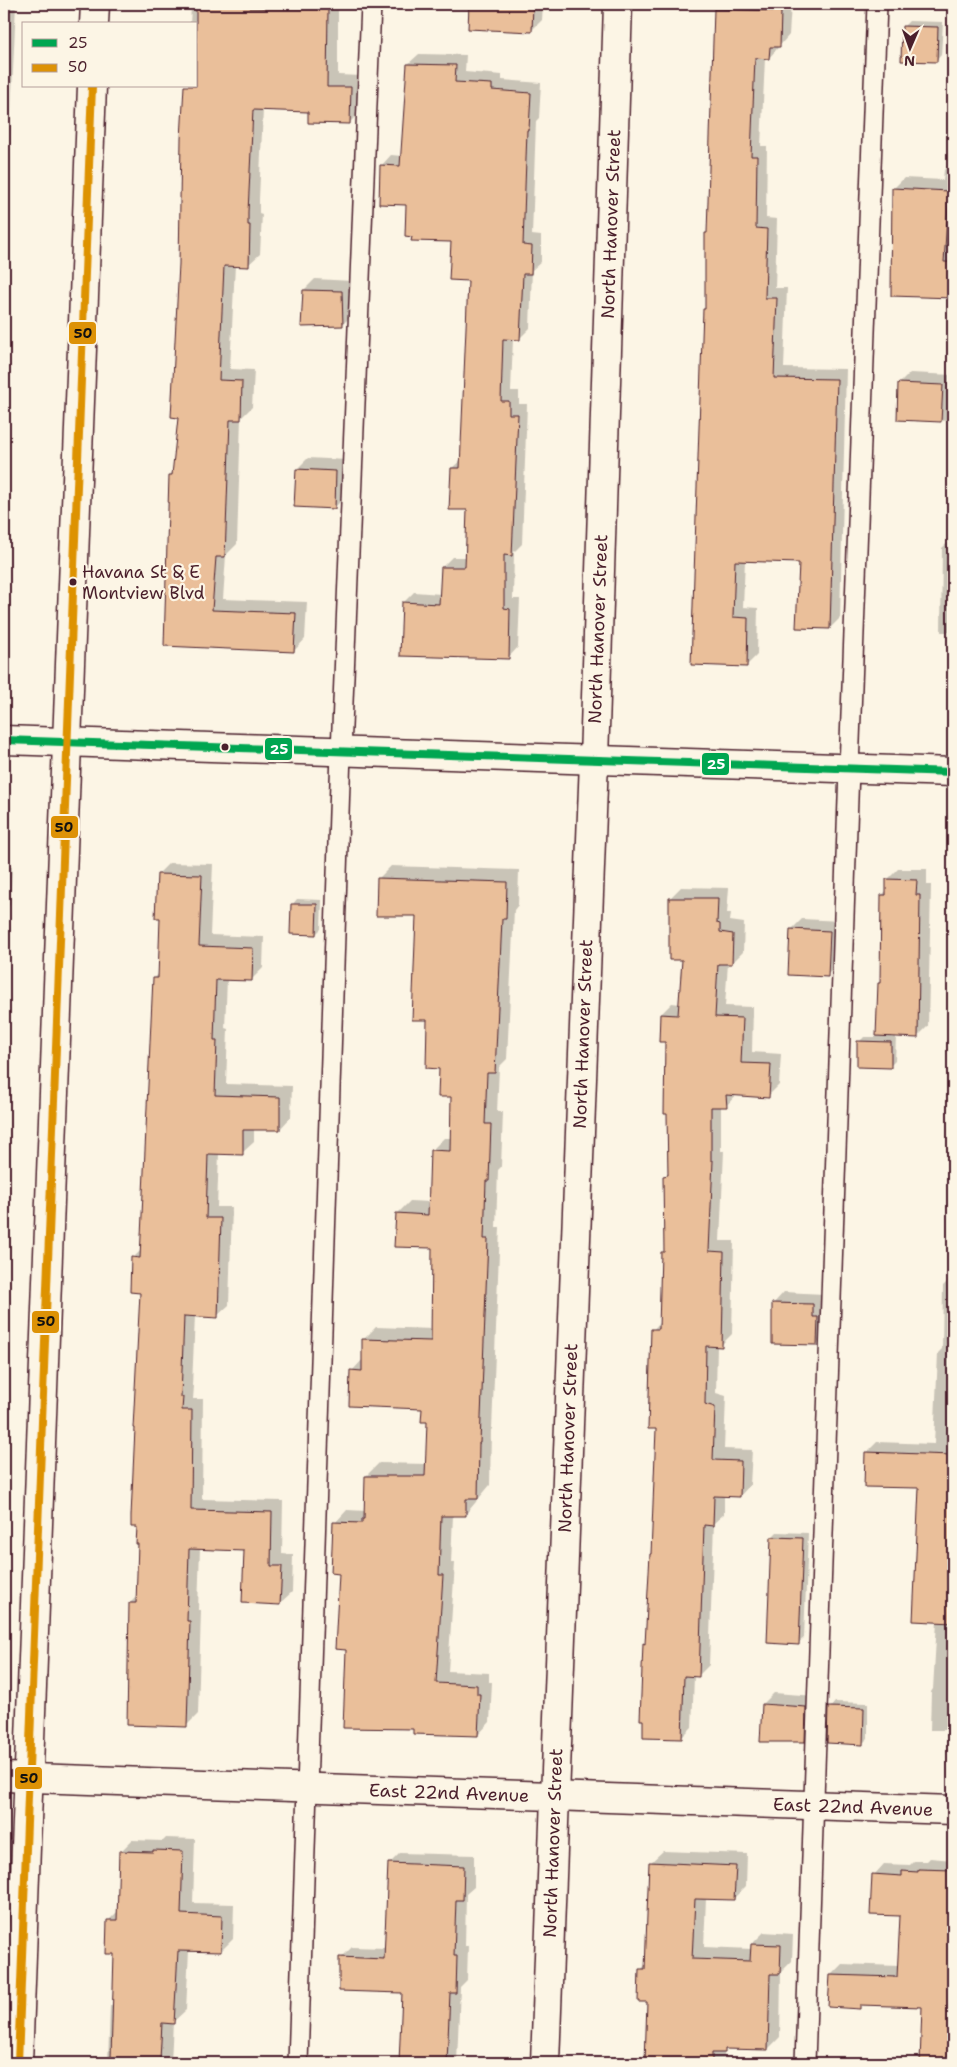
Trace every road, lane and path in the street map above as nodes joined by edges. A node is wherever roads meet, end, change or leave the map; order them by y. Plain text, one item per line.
1 (95, 4) edge
2 (371, 4) edge
3 (618, 4) edge
4 (877, 4) edge
5 (94, 22) edge
6 (92, 88) edge
7 (4, 740) edge
8 (67, 742) junction
9 (341, 752) junction
10 (594, 760) junction
11 (849, 769) junction
12 (953, 772) edge
13 (16, 1777) edge
14 (306, 1788) junction
15 (554, 1796) junction
16 (814, 1806) junction
17 (953, 1810) edge
18 (18, 2063) edge
19 (298, 2063) edge
20 (545, 2063) edge
21 (805, 2063) edge

1 - 5 street
2 - 9 lane
3 - 10 street, North Hanover Street
4 - 11 lane
6 - 8 street
7 - 8 street
8 - 9 street
8 - 13 street
9 - 10 street
9 - 14 lane
10 - 11 street
10 - 15 street, North Hanover Street
11 - 12 street
11 - 16 lane
13 - 14 street, East 22nd Avenue
13 - 18 street
14 - 15 street, East 22nd Avenue
14 - 19 lane
15 - 16 street, East 22nd Avenue
15 - 20 street, North Hanover Street
16 - 17 street, East 22nd Avenue
16 - 21 lane

